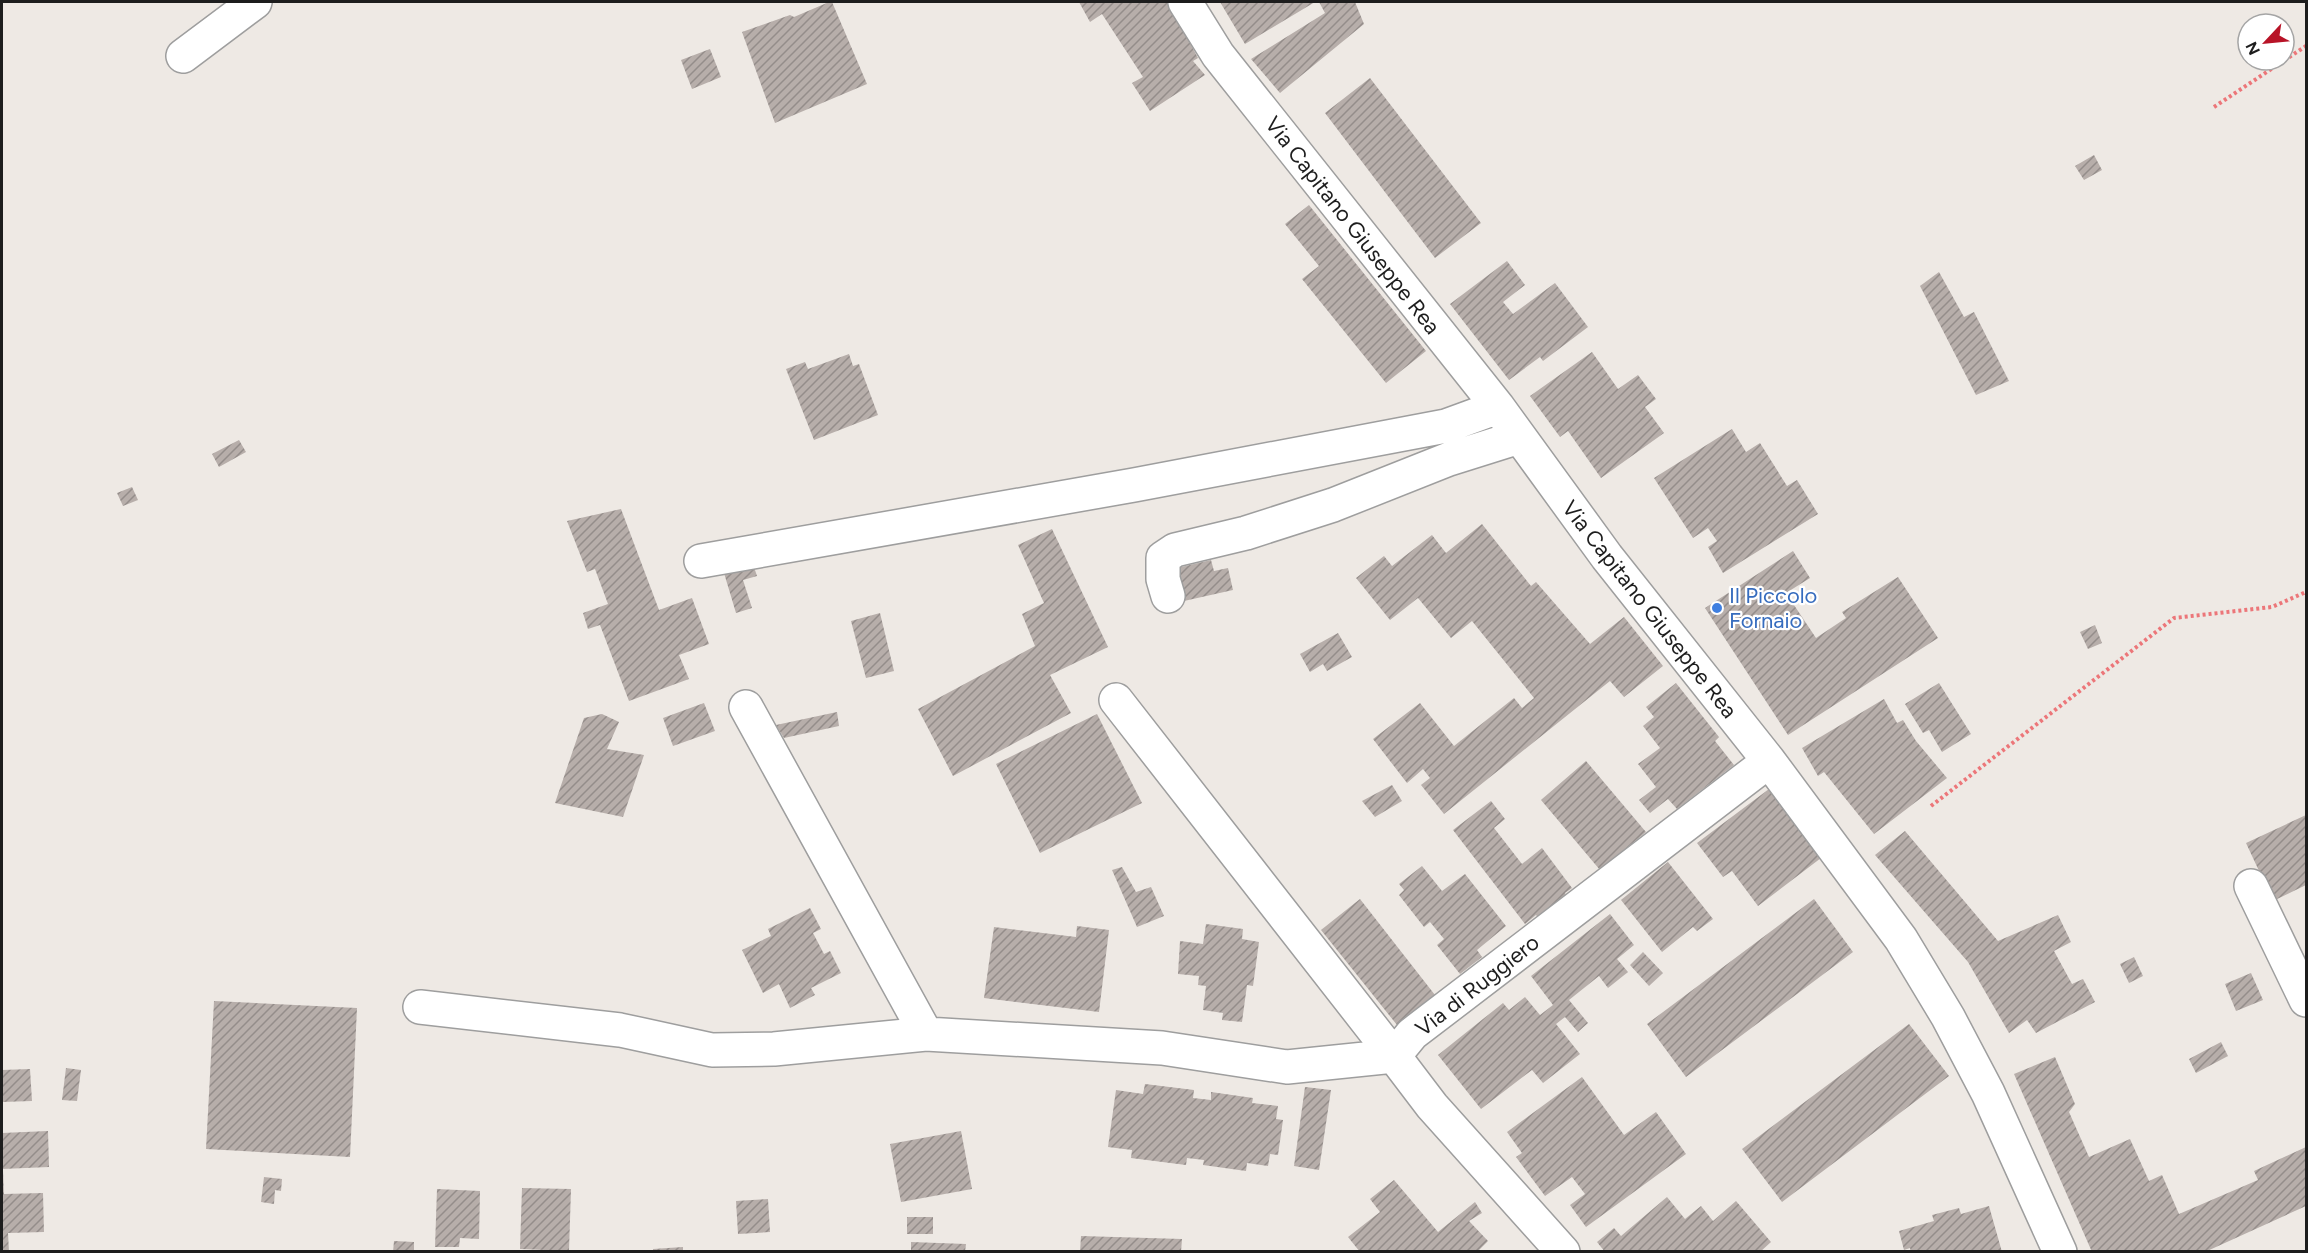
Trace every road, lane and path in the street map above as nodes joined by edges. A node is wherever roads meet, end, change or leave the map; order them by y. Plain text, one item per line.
1 (255, 2) edge
2 (1185, 2) edge
3 (2307, 46) edge
4 (183, 56) dead end
5 (2214, 107) dead end
6 (1498, 407) junction
7 (1519, 437) junction
8 (701, 561) dead end
9 (2307, 592) edge
10 (1168, 596) dead end
11 (1116, 700) dead end
12 (746, 707) dead end
13 (1769, 761) junction
14 (1931, 806) dead end
15 (2251, 886) dead end
16 (2307, 1000) edge
17 (420, 1007) dead end
18 (926, 1034) junction
19 (1394, 1056) junction
20 (1563, 1251) edge
21 (2060, 1251) edge

1 - 4 street
2 - 6 street, Via Capitano Giuseppe Rea
3 - 5 path
6 - 7 street, Via Capitano Giuseppe Rea
6 - 8 street
7 - 10 street
7 - 13 street, Via Capitano Giuseppe Rea
9 - 14 path
11 - 19 street
12 - 18 street
13 - 19 street, Via di Ruggiero
13 - 21 street, Via Capitano Giuseppe Rea
15 - 16 street
17 - 18 street
18 - 19 street
19 - 20 street

